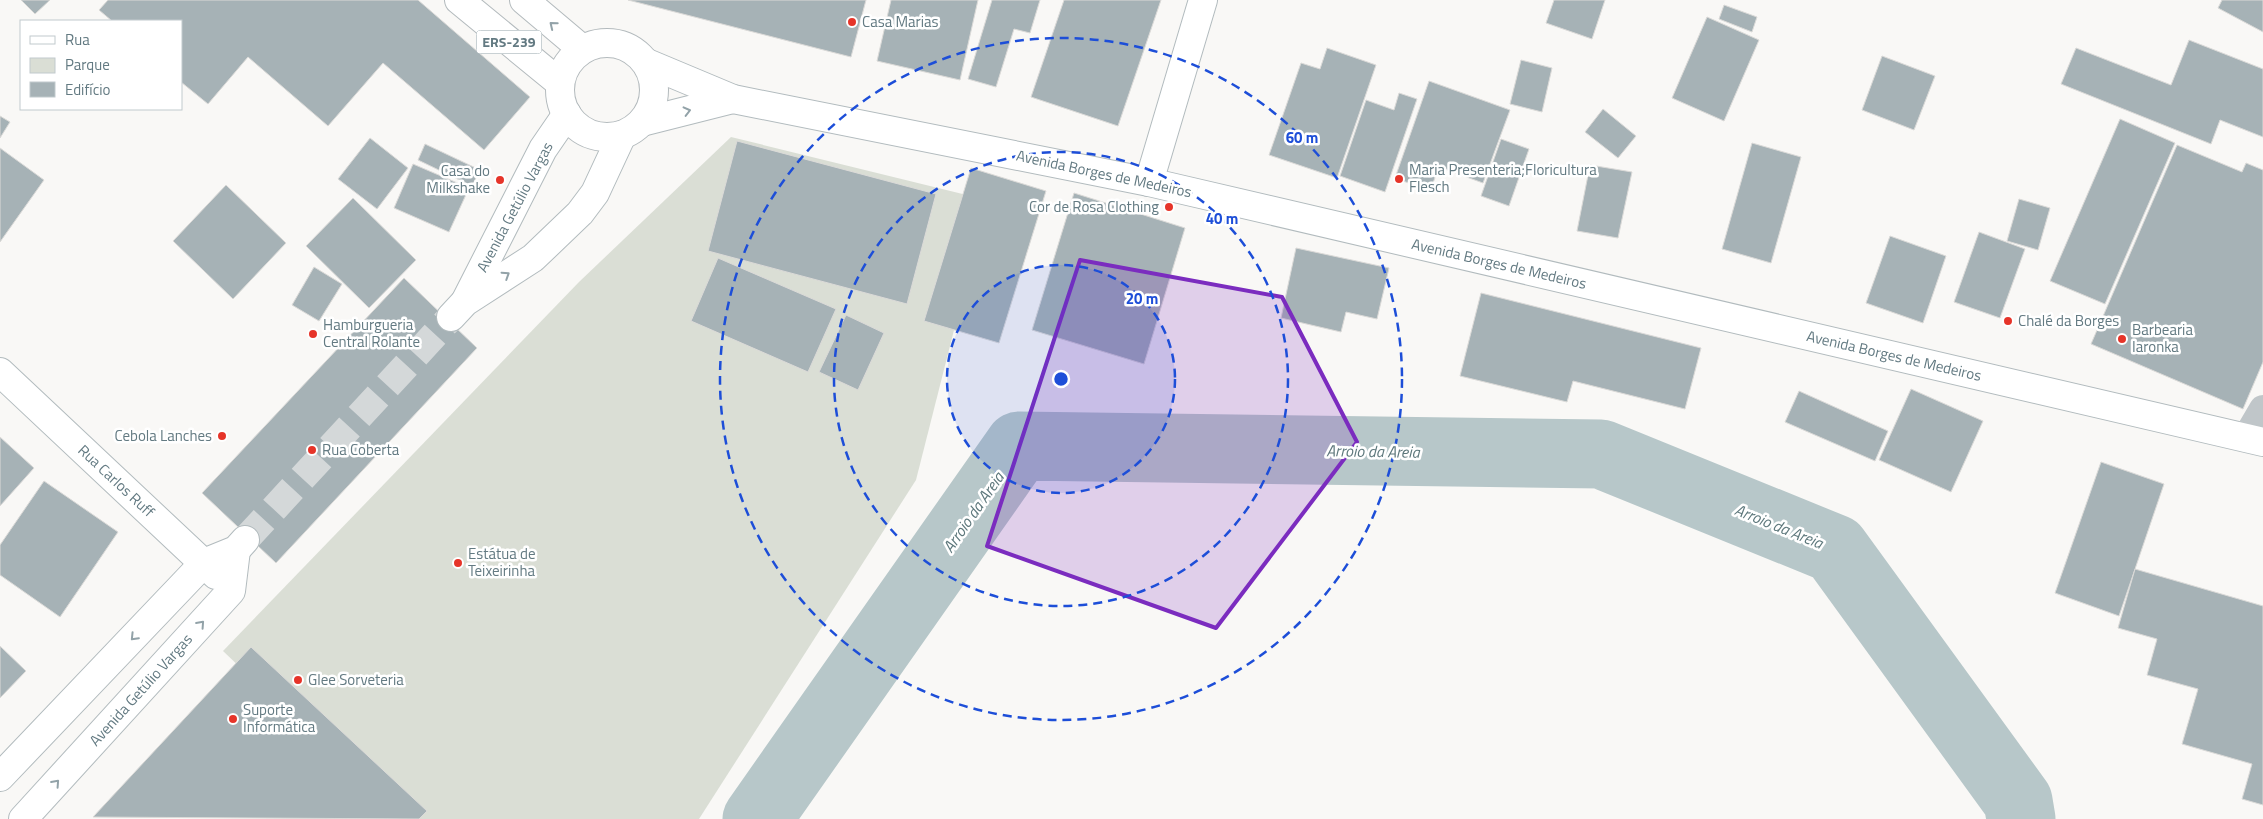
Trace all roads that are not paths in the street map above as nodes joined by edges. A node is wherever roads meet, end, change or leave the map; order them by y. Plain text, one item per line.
1 (459, 0) edge
2 (524, 0) edge
3 (1203, 0) edge
4 (582, 49) junction
5 (647, 63) junction
6 (560, 83) junction
7 (732, 99) junction
8 (567, 114) junction
9 (632, 129) junction
10 (1149, 182) junction
11 (0, 372) edge
12 (2263, 409) edge
13 (2255, 440) edge
14 (204, 563) junction
15 (231, 591) junction
16 (0, 777) edge
17 (23, 819) edge

1 - 6 main road, ERS-239
4 -> 2 main road, ERS-239
3 - 10 main road
4 - 5 main road
4 - 6 main road
5 - 7 main road
5 - 9 main road
6 - 8 main road
9 -> 7 main road
7 - 10 main road, Avenida Borges de Medeiros
8 - 9 main road
8 -> 9 main road, Avenida Getúlio Vargas
10 - 13 main road, Avenida Borges de Medeiros
11 - 14 main road, Rua Carlos Ruff
12 - 13 street
14 - 15 main road, Rua Carlos Ruff
14 - 15 main road
14 -> 16 main road
17 -> 15 main road, Avenida Getúlio Vargas

